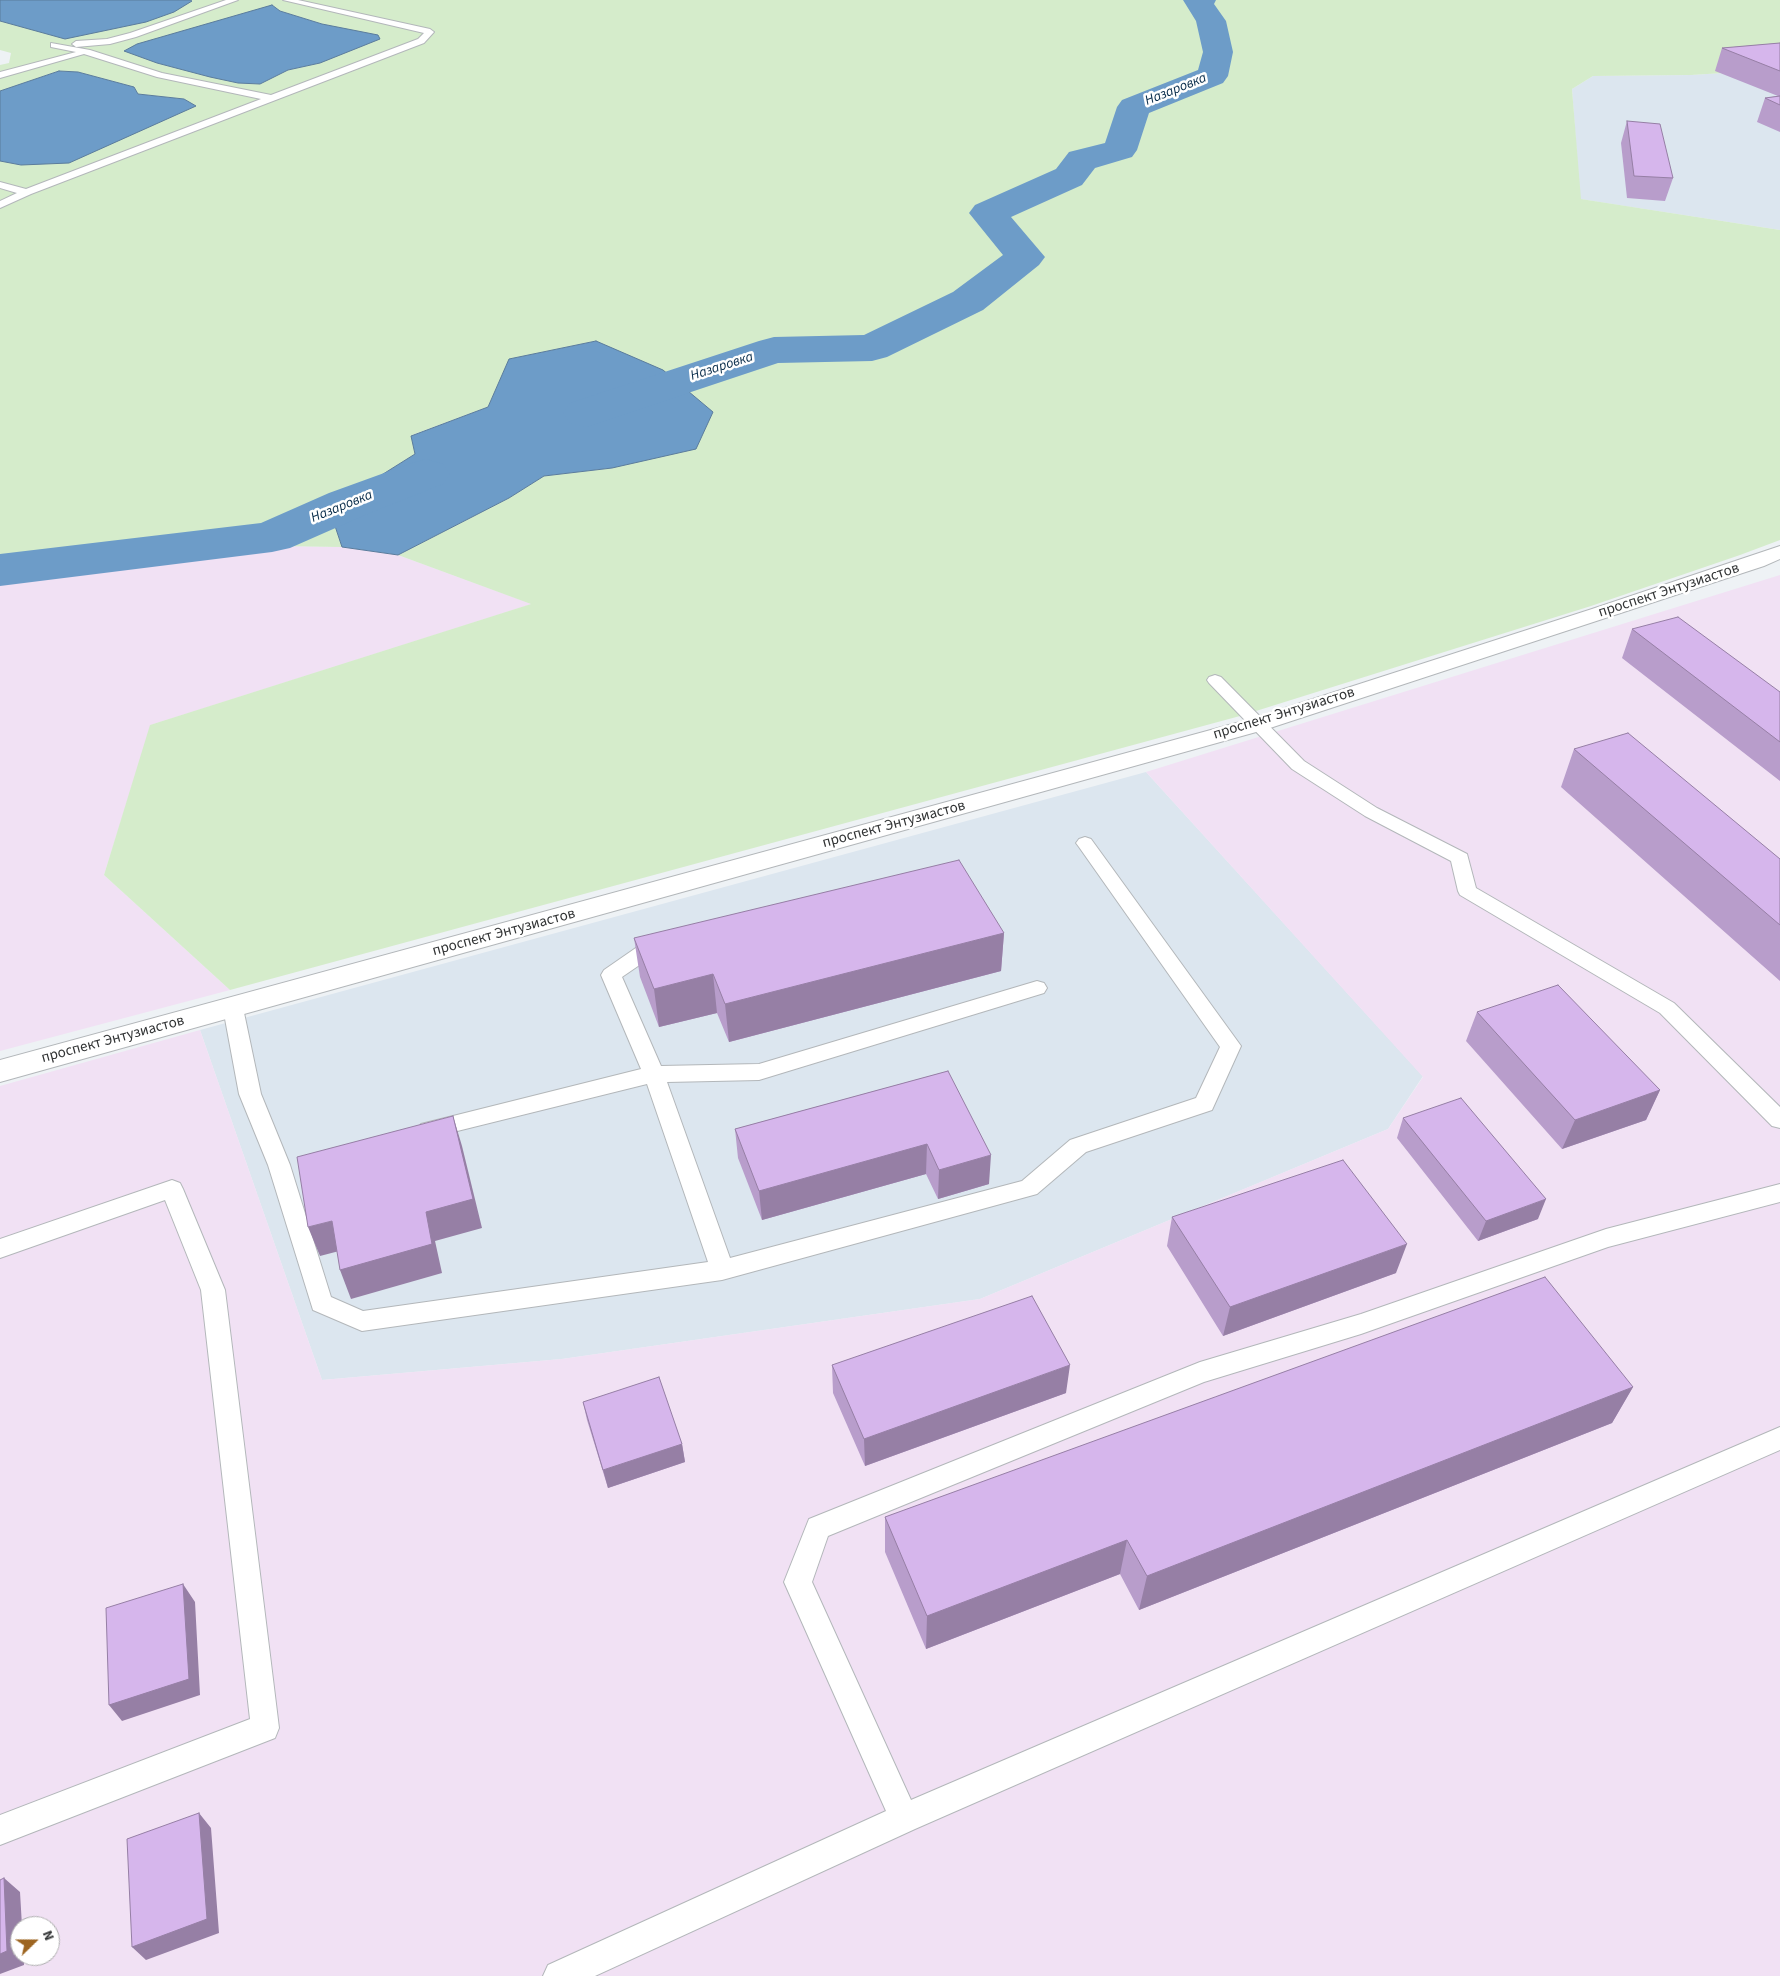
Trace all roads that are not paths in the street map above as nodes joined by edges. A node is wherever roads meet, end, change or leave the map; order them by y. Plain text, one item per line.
1 (234, 0) edge
2 (287, 0) edge
3 (87, 52) junction
4 (0, 75) edge
5 (270, 98) junction
6 (0, 185) edge
7 (27, 192) junction
8 (0, 206) edge
9 (1780, 552) edge
10 (1215, 680) dead end
11 (1259, 724) junction
12 (1085, 843) dead end
13 (679, 940) edge
14 (1037, 988) dead end
15 (233, 1008) junction
16 (0, 1071) edge
17 (654, 1074) junction
18 (1780, 1120) edge
19 (414, 1134) edge
20 (1780, 1193) edge
21 (0, 1249) edge
22 (722, 1270) junction
23 (1780, 1438) edge
24 (904, 1818) junction
25 (0, 1830) edge
26 (559, 1976) edge

1 - 3 lane
2 - 5 lane
3 - 4 lane
3 - 5 lane
5 - 7 lane
6 - 7 lane
7 - 8 lane
9 - 11 street, проспект Энтузиастов
10 - 11 lane
11 - 15 street, проспект Энтузиастов
11 - 18 lane
12 - 22 lane
13 - 17 lane
14 - 17 lane
15 - 16 street, проспект Энтузиастов
15 - 22 lane
17 - 19 lane
17 - 22 lane
20 - 24 lane
21 - 25 lane
23 - 24 lane
24 - 26 lane

